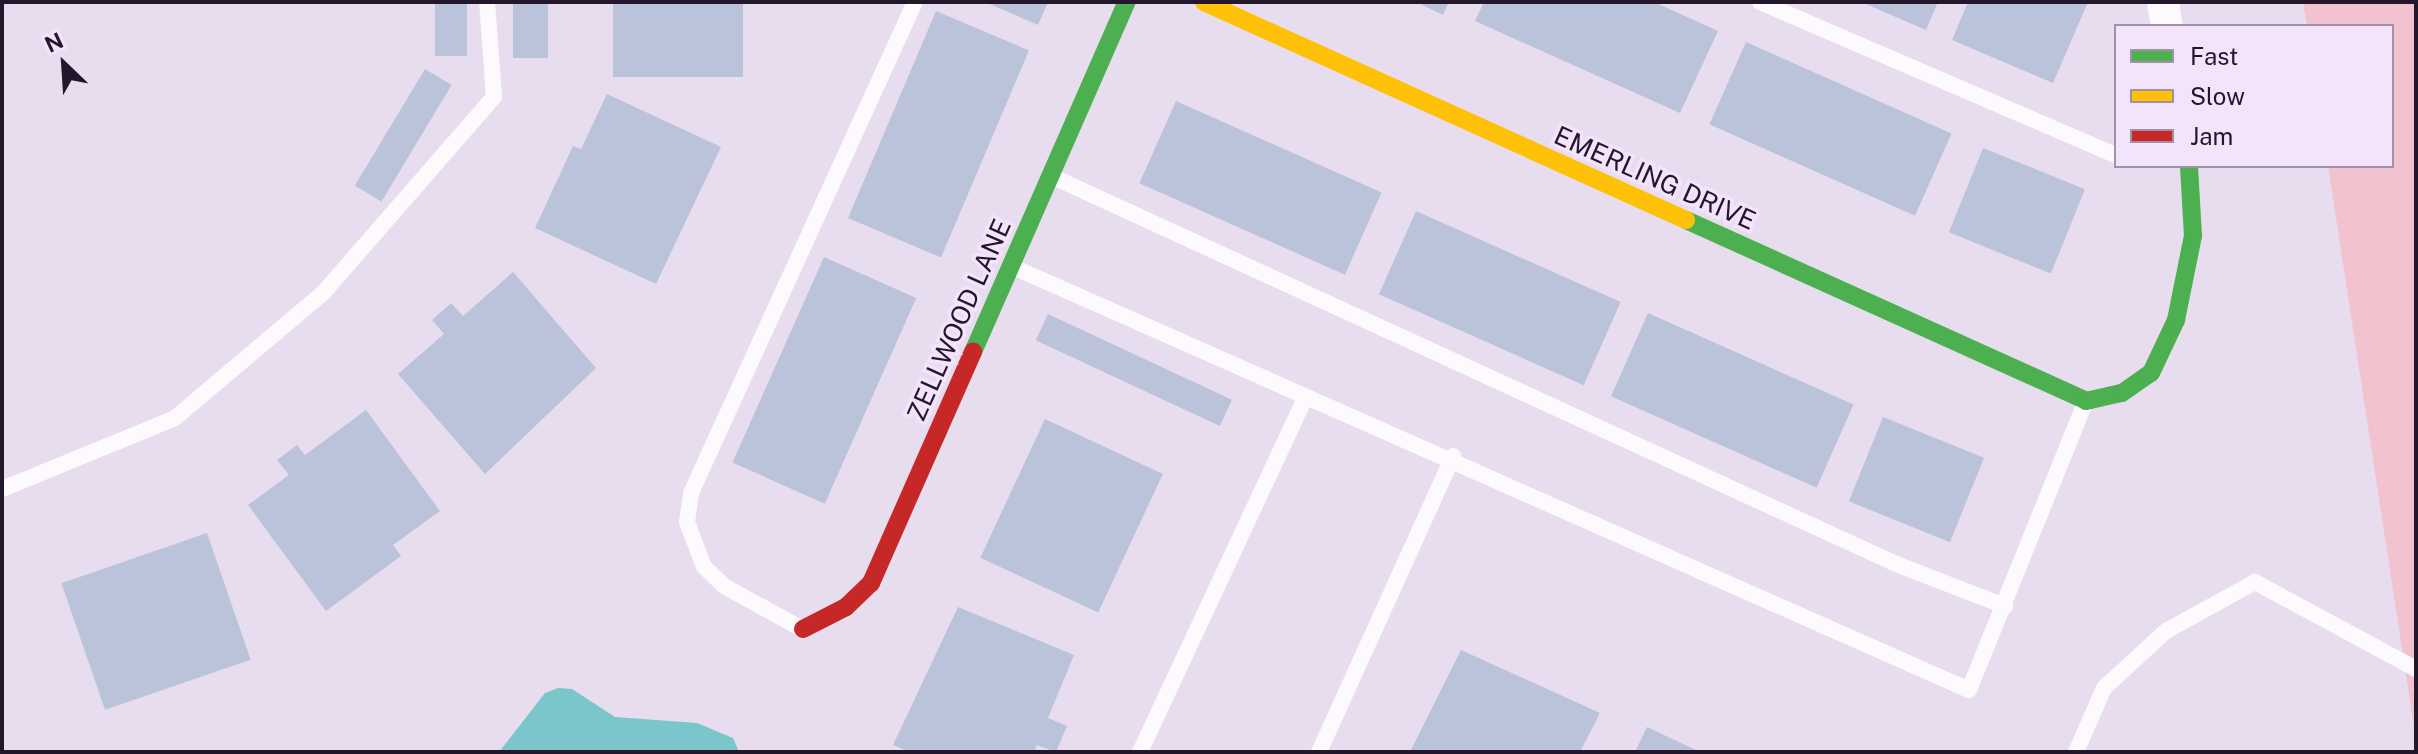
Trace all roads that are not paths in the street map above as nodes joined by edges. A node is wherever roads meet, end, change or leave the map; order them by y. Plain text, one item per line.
1 (487, 2) edge
2 (915, 2) edge
3 (1127, 2) edge
4 (1204, 2) edge
5 (1760, 2) edge
6 (2163, 2) edge
7 (2167, 24) edge
8 (2114, 154) edge
9 (2189, 168) edge
10 (1050, 176) junction
11 (1012, 266) junction
12 (1304, 400) junction
13 (2086, 401) junction
14 (1453, 456) junction
15 (2, 489) edge
16 (2005, 606) junction
17 (803, 629) joint
18 (2416, 669) edge
19 (1140, 752) edge
20 (1319, 752) edge
21 (2076, 752) edge

1 - 15 lane
2 - 17 lane
3 - 10 street, ZELLWOOD LANE
4 - 13 street, EMERLING DRIVE
5 - 8 lane
6 - 7 street
9 - 13 street
10 - 11 street, ZELLWOOD LANE
10 - 16 lane
11 - 12 lane
11 - 17 street, ZELLWOOD LANE
12 - 14 lane
12 - 19 lane
13 - 16 lane
14 - 16 lane
14 - 20 lane
18 - 21 lane

